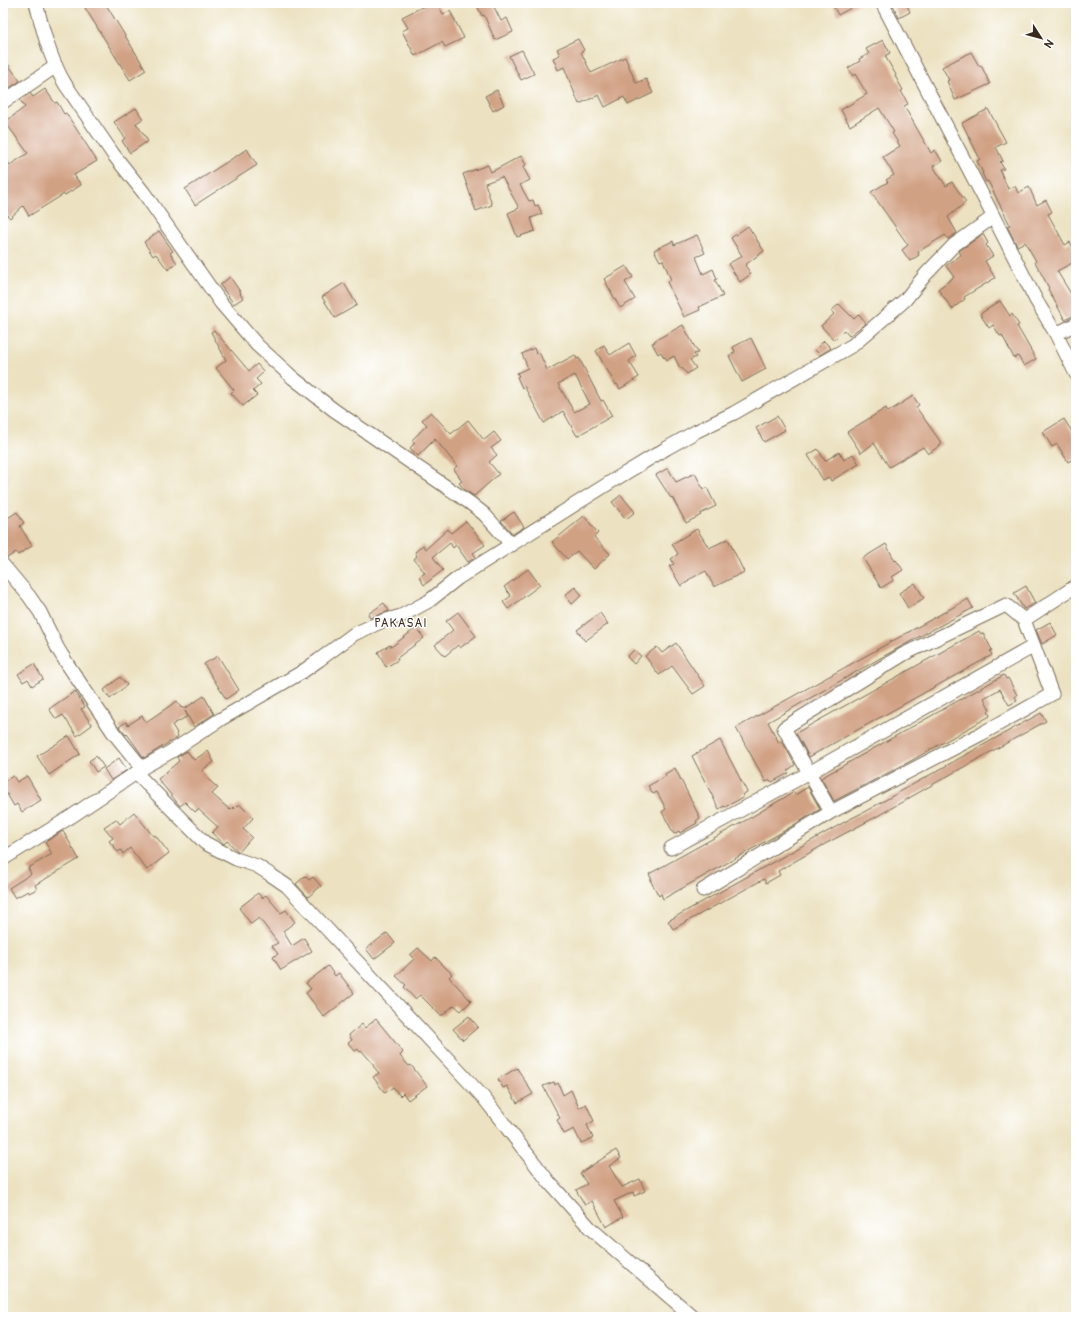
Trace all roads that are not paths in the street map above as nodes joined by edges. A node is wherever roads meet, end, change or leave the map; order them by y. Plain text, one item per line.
1 (36, 3) edge
2 (882, 3) edge
3 (56, 66) junction
4 (3, 102) edge
5 (993, 217) junction
6 (1076, 324) edge
7 (1056, 334) junction
8 (1076, 374) edge
9 (512, 545) junction
10 (3, 565) edge
11 (1076, 586) edge
12 (1024, 620) junction
13 (1034, 646) junction
14 (139, 771) junction
15 (809, 773) junction
16 (831, 812) junction
17 (671, 848) dead end
18 (3, 859) edge
19 (703, 890) dead end
20 (693, 1317) edge

1 - 3 street
2 - 5 street
3 - 4 street
3 - 9 street
5 - 7 street
5 - 9 street
6 - 7 street
7 - 8 street
9 - 14 street
10 - 14 street
11 - 12 street
12 - 13 street
12 - 15 street
13 - 15 street
13 - 16 street
14 - 18 street
14 - 20 street
15 - 16 street
15 - 17 street
16 - 19 street

